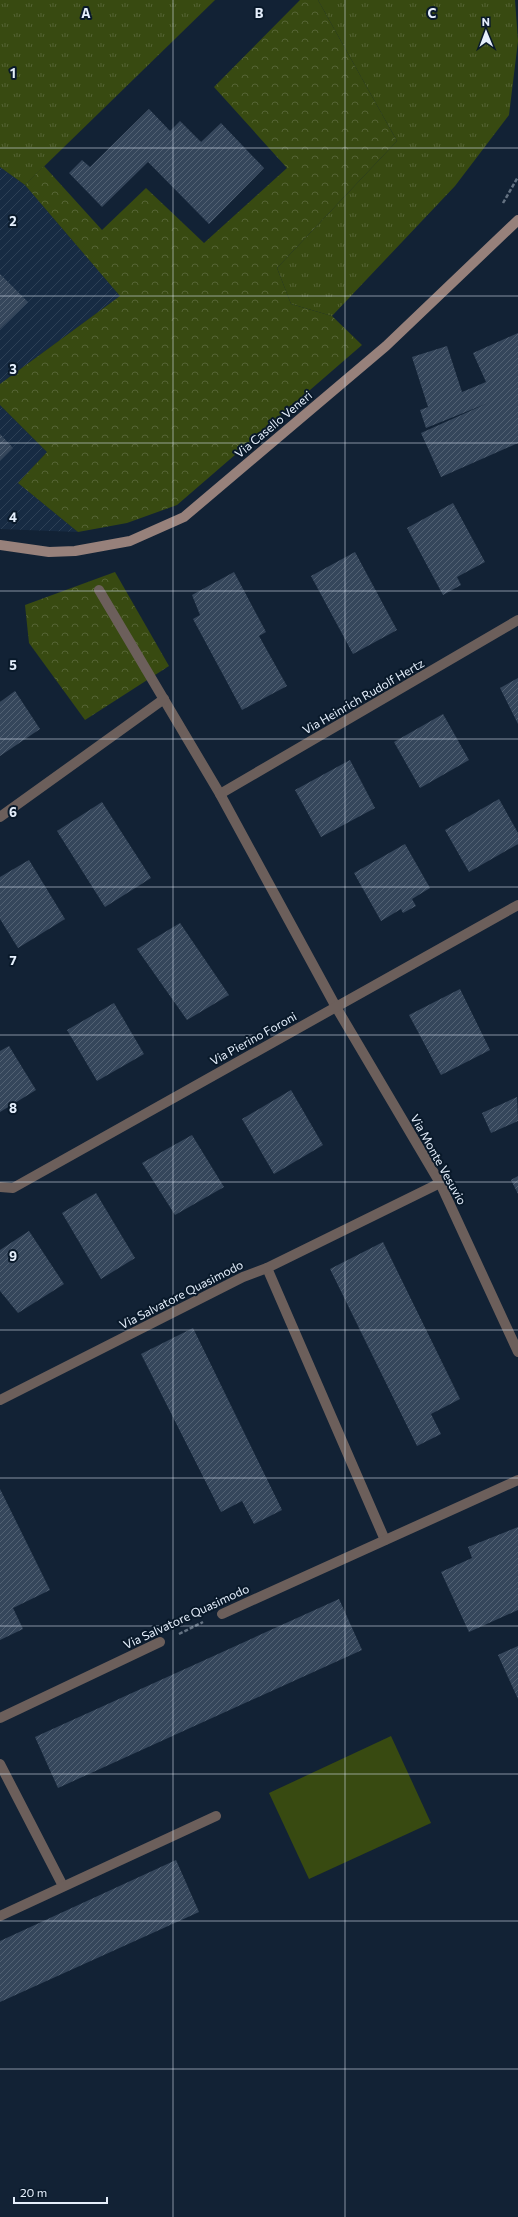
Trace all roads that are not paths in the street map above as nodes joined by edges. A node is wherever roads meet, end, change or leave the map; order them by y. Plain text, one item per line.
1 (518, 220) edge
2 (0, 545) edge
3 (99, 590) dead end
4 (518, 620) edge
5 (164, 699) junction
6 (220, 794) junction
7 (0, 817) edge
8 (518, 906) edge
9 (336, 1006) junction
10 (440, 1183) junction
11 (0, 1187) edge
12 (267, 1268) junction
13 (518, 1352) edge
14 (0, 1400) edge
15 (518, 1480) edge
16 (385, 1540) junction
17 (222, 1614) road end
18 (160, 1642) road end
19 (0, 1718) edge
20 (0, 1764) edge
21 (216, 1816) dead end
22 (63, 1886) junction
23 (0, 1916) edge

1 - 2 street, Via Casello Veneri
3 - 5 street
4 - 6 street, Via Heinrich Rudolf Hertz
5 - 6 street
5 - 7 street
6 - 9 street
8 - 9 street, Via Pierino Foroni
9 - 10 street, Via Monte Vesuvio
9 - 11 street, Via Pierino Foroni
10 - 12 street, Via Salvatore Quasimodo
10 - 13 street, Via Monte Vesuvio
12 - 14 street, Via Salvatore Quasimodo
12 - 16 street
15 - 16 street, Via Salvatore Quasimodo
16 - 17 street, Via Salvatore Quasimodo
18 - 19 street, Via Salvatore Quasimodo
20 - 22 street
21 - 22 street
22 - 23 street

